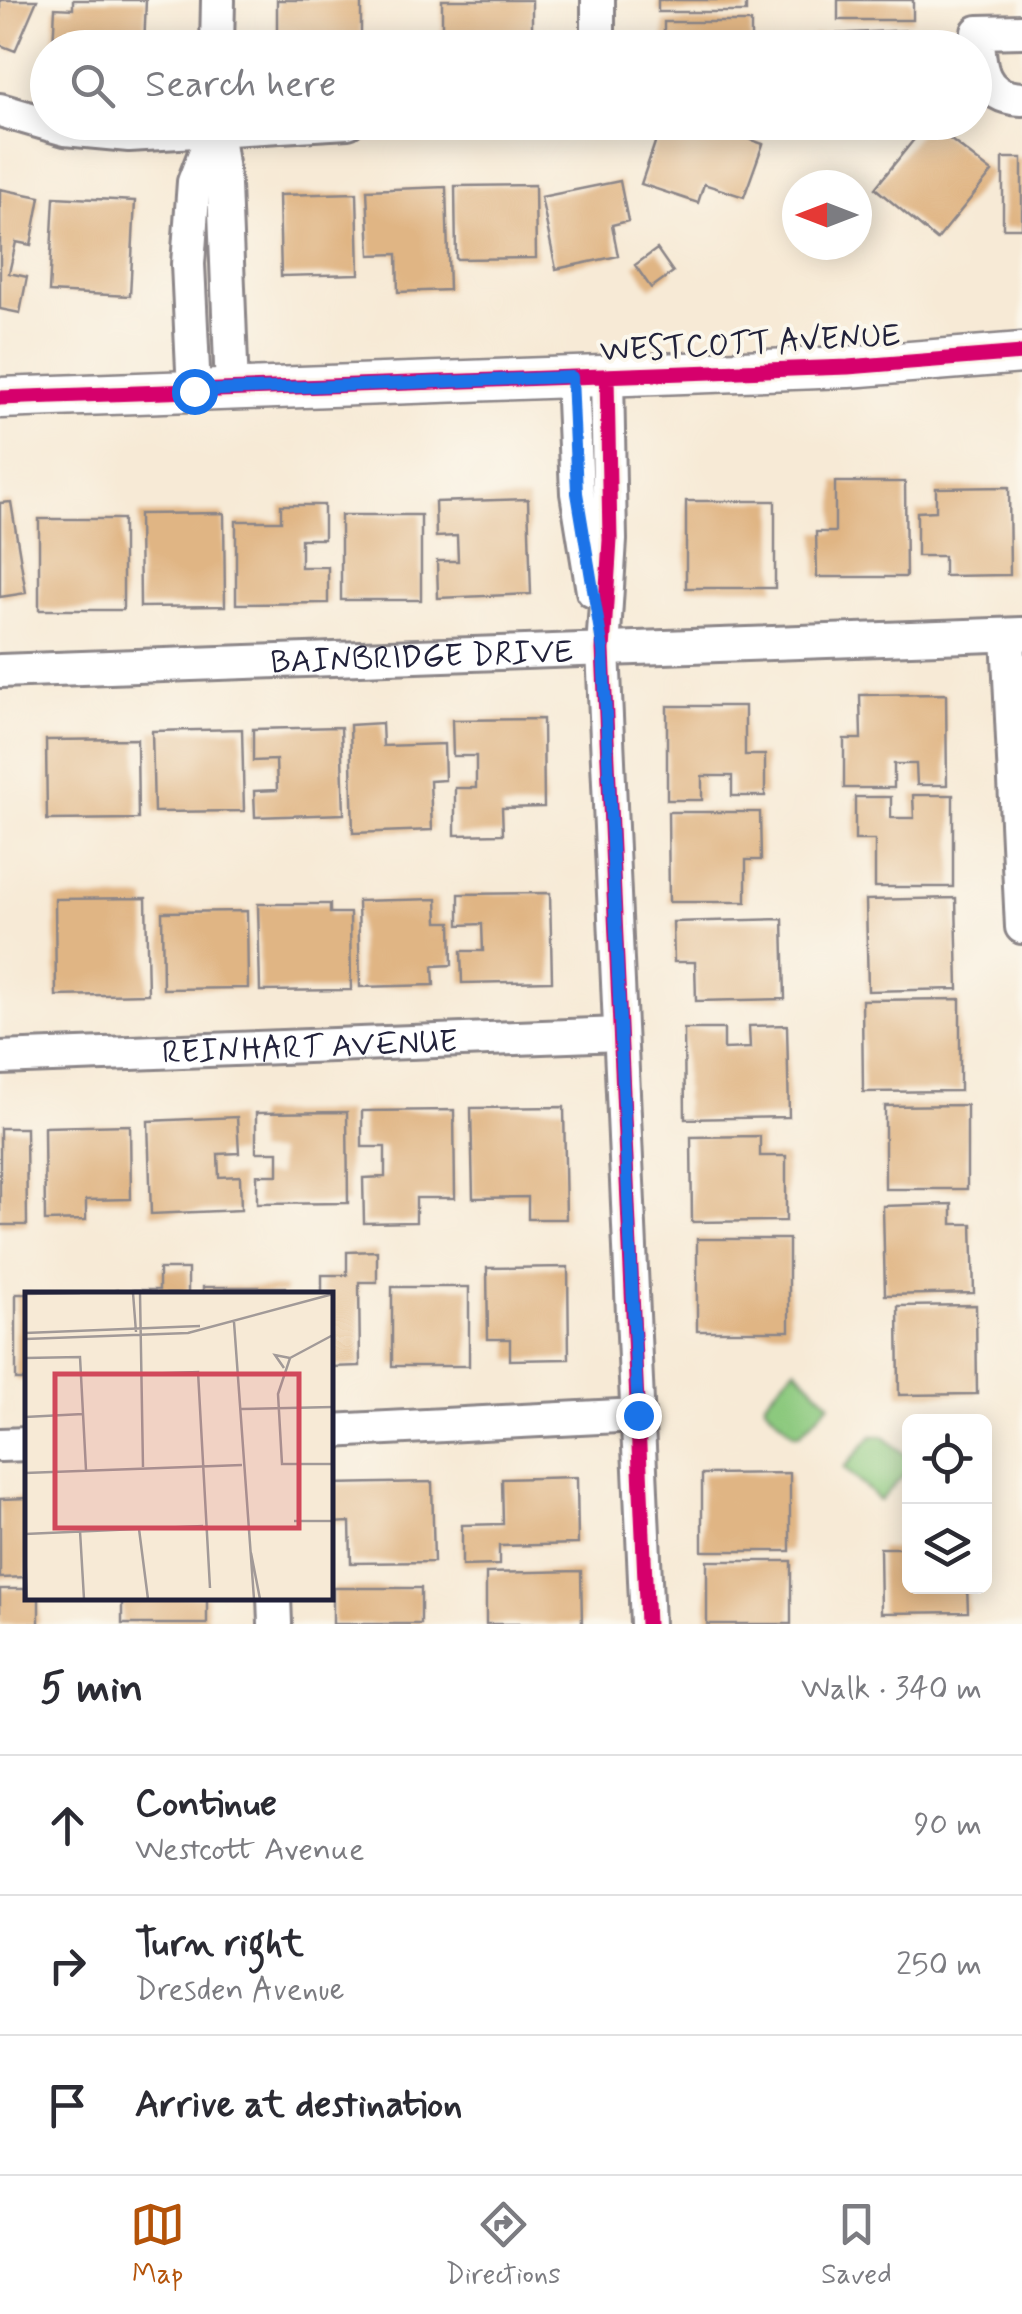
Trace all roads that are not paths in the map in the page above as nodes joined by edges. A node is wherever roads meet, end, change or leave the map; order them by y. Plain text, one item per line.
1 (218, 0) edge
2 (598, 0) edge
3 (978, 16) edge
4 (217, 30) edge
5 (598, 30) edge
6 (1022, 31) edge
7 (992, 89) edge
8 (1022, 99) edge
9 (0, 110) edge
10 (30, 119) edge
11 (210, 140) edge
12 (1022, 353) edge
13 (590, 377) junction
14 (213, 390) junction
15 (0, 398) edge
16 (1015, 635) edge
17 (603, 650) junction
18 (0, 671) edge
19 (1022, 926) edge
20 (620, 1034) junction
21 (0, 1058) edge
22 (638, 1415) junction
23 (332, 1430) edge
24 (25, 1444) edge
25 (0, 1445) edge
26 (274, 1599) edge
27 (275, 1624) edge
28 (647, 1624) edge

1 - 4 street
2 - 5 street
3 - 6 street
7 - 8 street
9 - 10 street
11 - 14 street
12 - 13 street, WESTCOTT AVENUE
13 - 14 street, WESTCOTT AVENUE
13 - 17 street
14 - 15 street, WESTCOTT AVENUE
16 - 17 street, BAINBRIDGE DRIVE
16 - 19 street
17 - 18 street, BAINBRIDGE DRIVE
17 - 20 street
20 - 21 street, REINHART AVENUE
20 - 22 street
22 - 23 street
22 - 28 street
24 - 25 street
26 - 27 street

